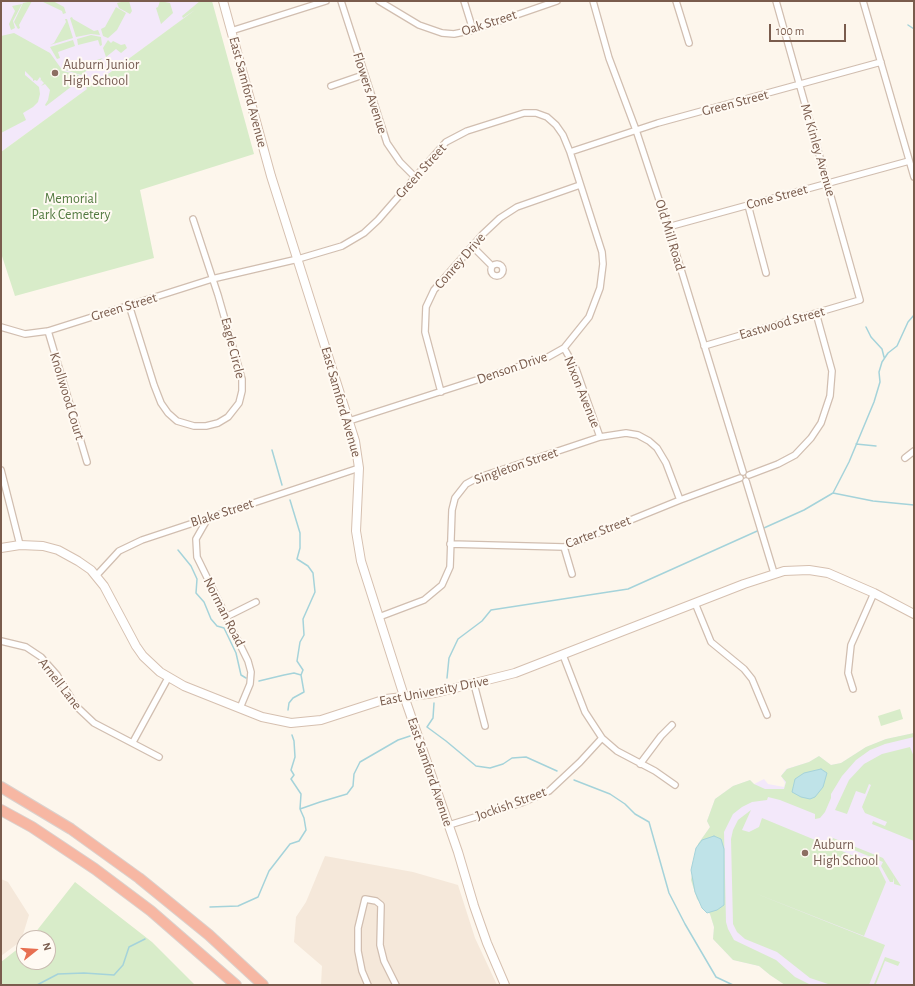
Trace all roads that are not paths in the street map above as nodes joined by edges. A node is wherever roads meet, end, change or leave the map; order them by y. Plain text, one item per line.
1 (223, 1) edge
2 (326, 1) edge
3 (341, 1) edge
4 (379, 1) edge
5 (464, 1) edge
6 (557, 1) edge
7 (593, 1) edge
8 (676, 1) edge
9 (776, 1) edge
10 (863, 1) edge
11 (473, 30) junction
12 (231, 31) junction
13 (689, 43) dead end
14 (881, 62) junction
15 (363, 75) junction
16 (331, 86) dead end
17 (800, 86) junction
18 (636, 130) junction
19 (570, 152) junction
20 (909, 161) junction
21 (415, 177) junction
22 (914, 177) edge
23 (827, 183) junction
24 (580, 185) junction
25 (748, 205) junction
26 (193, 219) dead end
27 (668, 227) junction
28 (472, 246) junction
29 (298, 259) junction
30 (492, 266) dead end
31 (766, 273) dead end
32 (212, 279) junction
33 (860, 300) joint
34 (129, 305) junction
35 (816, 313) junction
36 (1, 328) edge
37 (48, 330) junction
38 (704, 346) junction
39 (564, 348) junction
40 (441, 392) junction
41 (349, 421) junction
42 (600, 437) junction
43 (914, 451) edge
44 (906, 458) dead end
45 (87, 462) dead end
46 (359, 468) junction
47 (1, 470) edge
48 (743, 472) junction
49 (749, 475) junction
50 (740, 478) junction
51 (746, 481) junction
52 (680, 500) junction
53 (208, 518) junction
54 (450, 544) junction
55 (20, 545) junction
56 (564, 547) junction
57 (1, 548) edge
58 (774, 573) junction
59 (572, 574) dead end
60 (96, 576) junction
61 (874, 593) junction
62 (256, 602) dead end
63 (695, 603) junction
64 (914, 614) edge
65 (226, 617) junction
66 (379, 617) junction
67 (1, 641) edge
68 (563, 655) junction
69 (168, 678) junction
70 (474, 684) junction
71 (853, 689) dead end
72 (404, 696) junction
73 (240, 708) junction
74 (767, 715) dead end
75 (672, 725) dead end
76 (485, 726) dead end
77 (602, 738) junction
78 (133, 742) junction
79 (159, 757) dead end
80 (640, 764) junction
81 (675, 785) dead end
82 (1, 787) edge
83 (1, 810) edge
84 (449, 825) junction
85 (236, 985) edge
86 (263, 985) edge
87 (368, 985) edge
88 (396, 985) edge
89 (505, 985) edge

1 - 12 street, East Samford Avenue
2 - 12 street
3 - 15 street, Flowers Avenue
4 - 11 street, Oak Street
5 - 11 street
6 - 11 street, Oak Street
7 - 18 street, Old Mill Road
8 - 13 street
9 - 17 street, Mc Kinley Avenue
10 - 14 street
12 - 29 street, East Samford Avenue
14 - 17 street, Green Street
14 - 20 street
15 - 16 street
15 - 21 street, Flowers Avenue
17 - 18 street, Green Street
17 - 23 street, Mc Kinley Avenue
18 - 19 street, Green Street
18 - 27 street, Old Mill Road
19 - 21 street, Green Street
19 - 24 street, Denson Drive
20 - 22 street
20 - 23 street, Cone Street
21 - 29 street, Green Street
23 - 25 street, Cone Street
23 - 33 street, Mc Kinley Avenue
24 - 28 street, Conrey Drive
24 - 39 street, Denson Drive
25 - 27 street, Cone Street
25 - 31 street
26 - 32 street, Eagle Circle
27 - 38 street, Old Mill Road
28 - 30 street
28 - 40 street, Conrey Drive
29 - 32 street, Green Street
29 - 41 street, East Samford Avenue
32 - 34 street, Green Street
32 - 34 street, Eagle Circle
33 - 35 street, Eastwood Street
34 - 37 street, Green Street
35 - 38 street, Eastwood Street
35 - 49 street
36 - 37 street, Green Street
37 - 45 street, Knollwood Court
38 - 48 street, Old Mill Road
39 - 40 street, Denson Drive
39 - 42 street, Nixon Avenue
40 - 41 street, Denson Drive
41 - 46 street, East Samford Avenue
42 - 52 street, Singleton Street
42 - 54 street, Singleton Street
43 - 44 street
46 - 53 street, Blake Street
46 - 66 street, East Samford Avenue
47 - 55 street
48 - 49 street
48 - 50 street
49 - 51 street
50 - 51 street
50 - 52 street, Carter Street
51 - 58 street
52 - 56 street, Carter Street
53 - 60 street, Blake Street
53 - 65 street, Norman Road
54 - 56 street, Carter Street
54 - 66 street, Singleton Street
55 - 57 street, East University Drive
55 - 60 street, East University Drive
56 - 59 street
58 - 61 street, East University Drive
58 - 63 street, East University Drive
60 - 69 street, East University Drive
61 - 64 street, East University Drive
61 - 71 street
62 - 65 street
63 - 68 street, East University Drive
63 - 74 street
65 - 73 street, Norman Road
66 - 72 street, East Samford Avenue
67 - 78 street, Arnell Lane
68 - 70 street, East University Drive
68 - 77 street
69 - 73 street, East University Drive
69 - 78 street
70 - 72 street, East University Drive
70 - 76 street
72 - 73 street, East University Drive
72 - 84 street, East Samford Avenue
75 - 80 street
77 - 80 street
77 - 84 street, Jockish Street
78 - 79 street, Arnell Lane
80 - 81 street
82 - 86 highway
83 - 85 highway
84 - 89 street, East Samford Avenue
87 - 88 street

